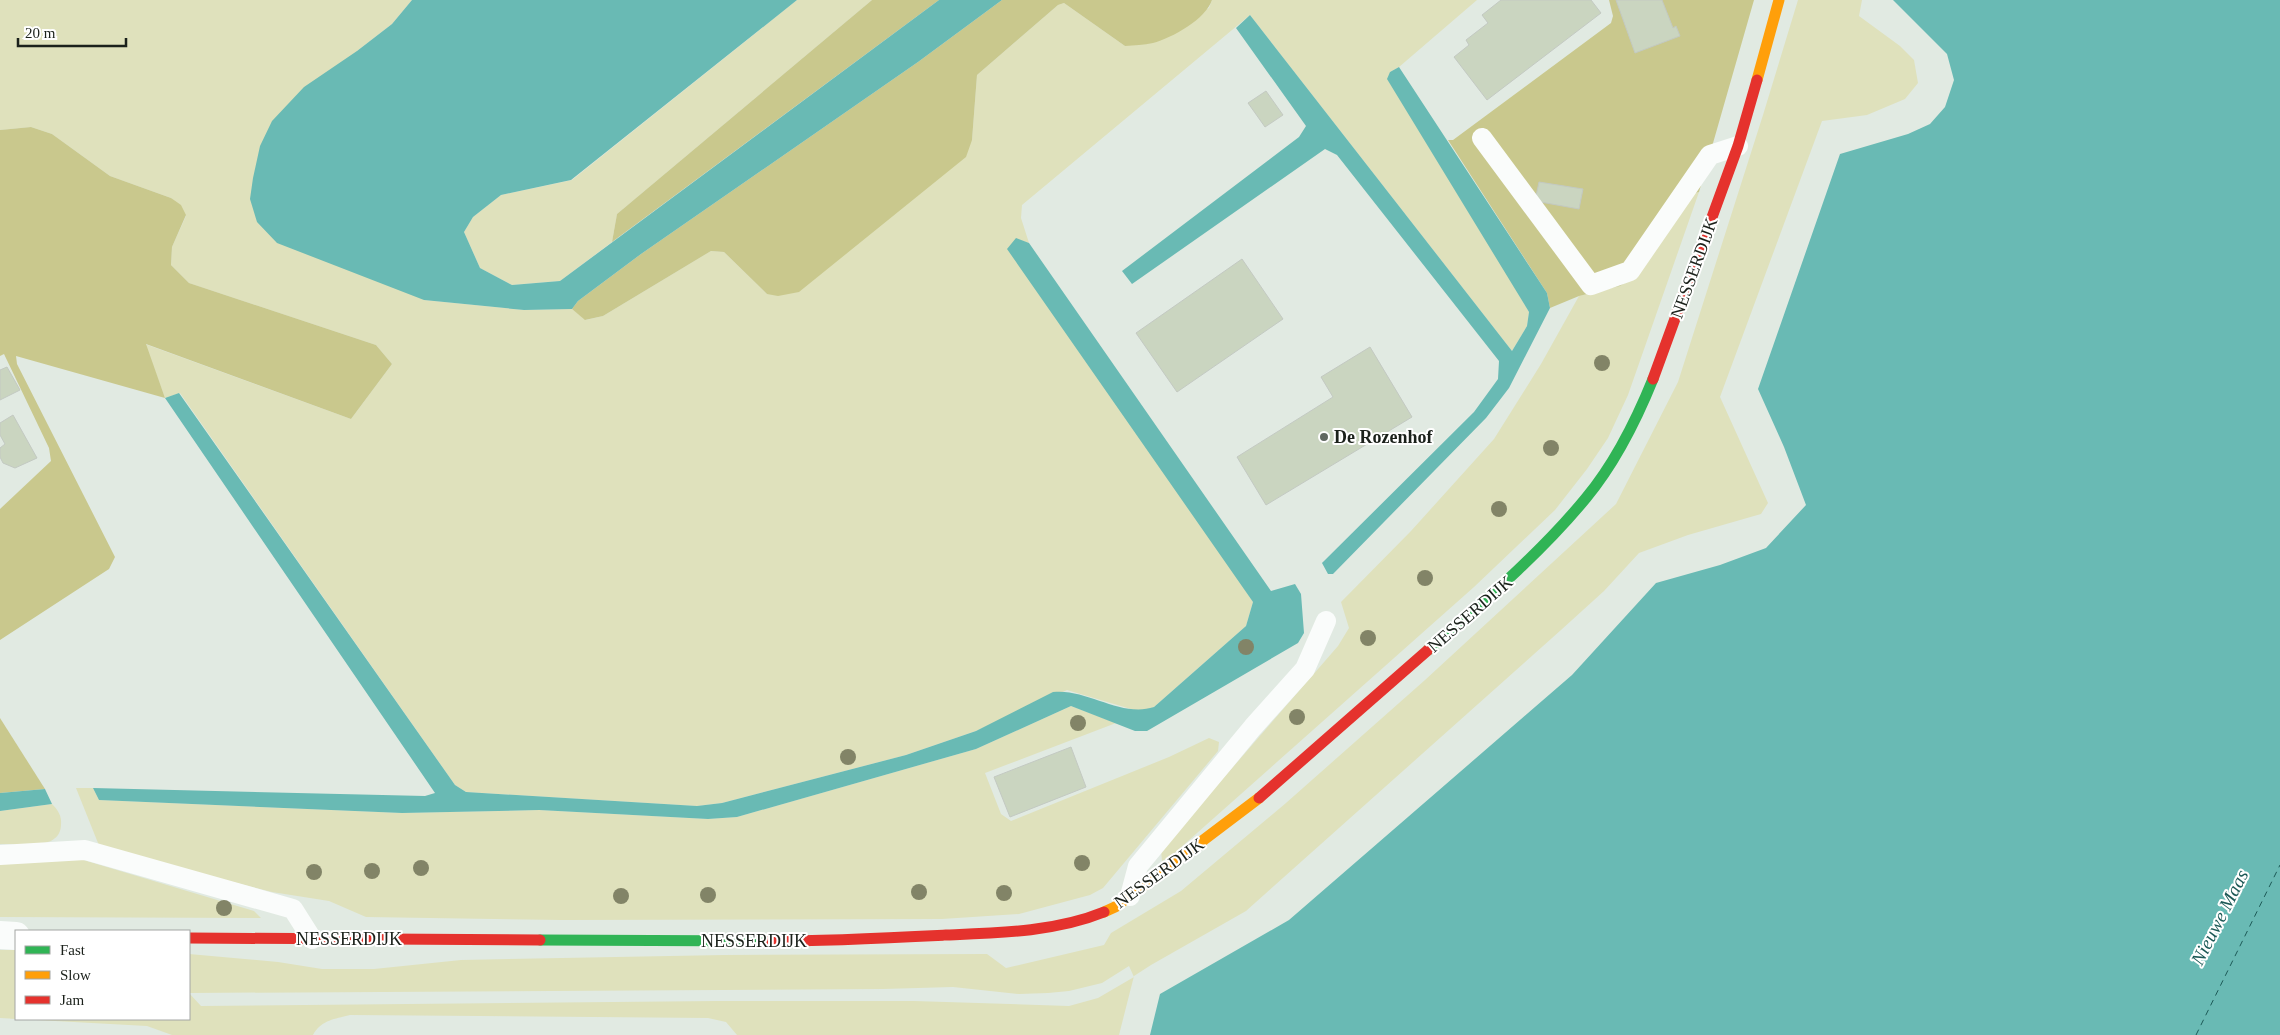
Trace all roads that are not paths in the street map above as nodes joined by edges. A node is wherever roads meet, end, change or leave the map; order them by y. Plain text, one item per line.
1 (1779, 0) edge
2 (1482, 138) dead end
3 (1738, 146) junction
4 (1326, 621) dead end
5 (0, 855) edge
6 (1130, 896) junction
7 (0, 935) edge
8 (15, 936) edge
9 (190, 938) edge
10 (312, 939) junction

1 - 3 street, NESSERDIJK
2 - 3 lane
3 - 6 street, NESSERDIJK
4 - 6 lane
5 - 10 lane
6 - 10 street, NESSERDIJK
7 - 8 street
9 - 10 street, NESSERDIJK

